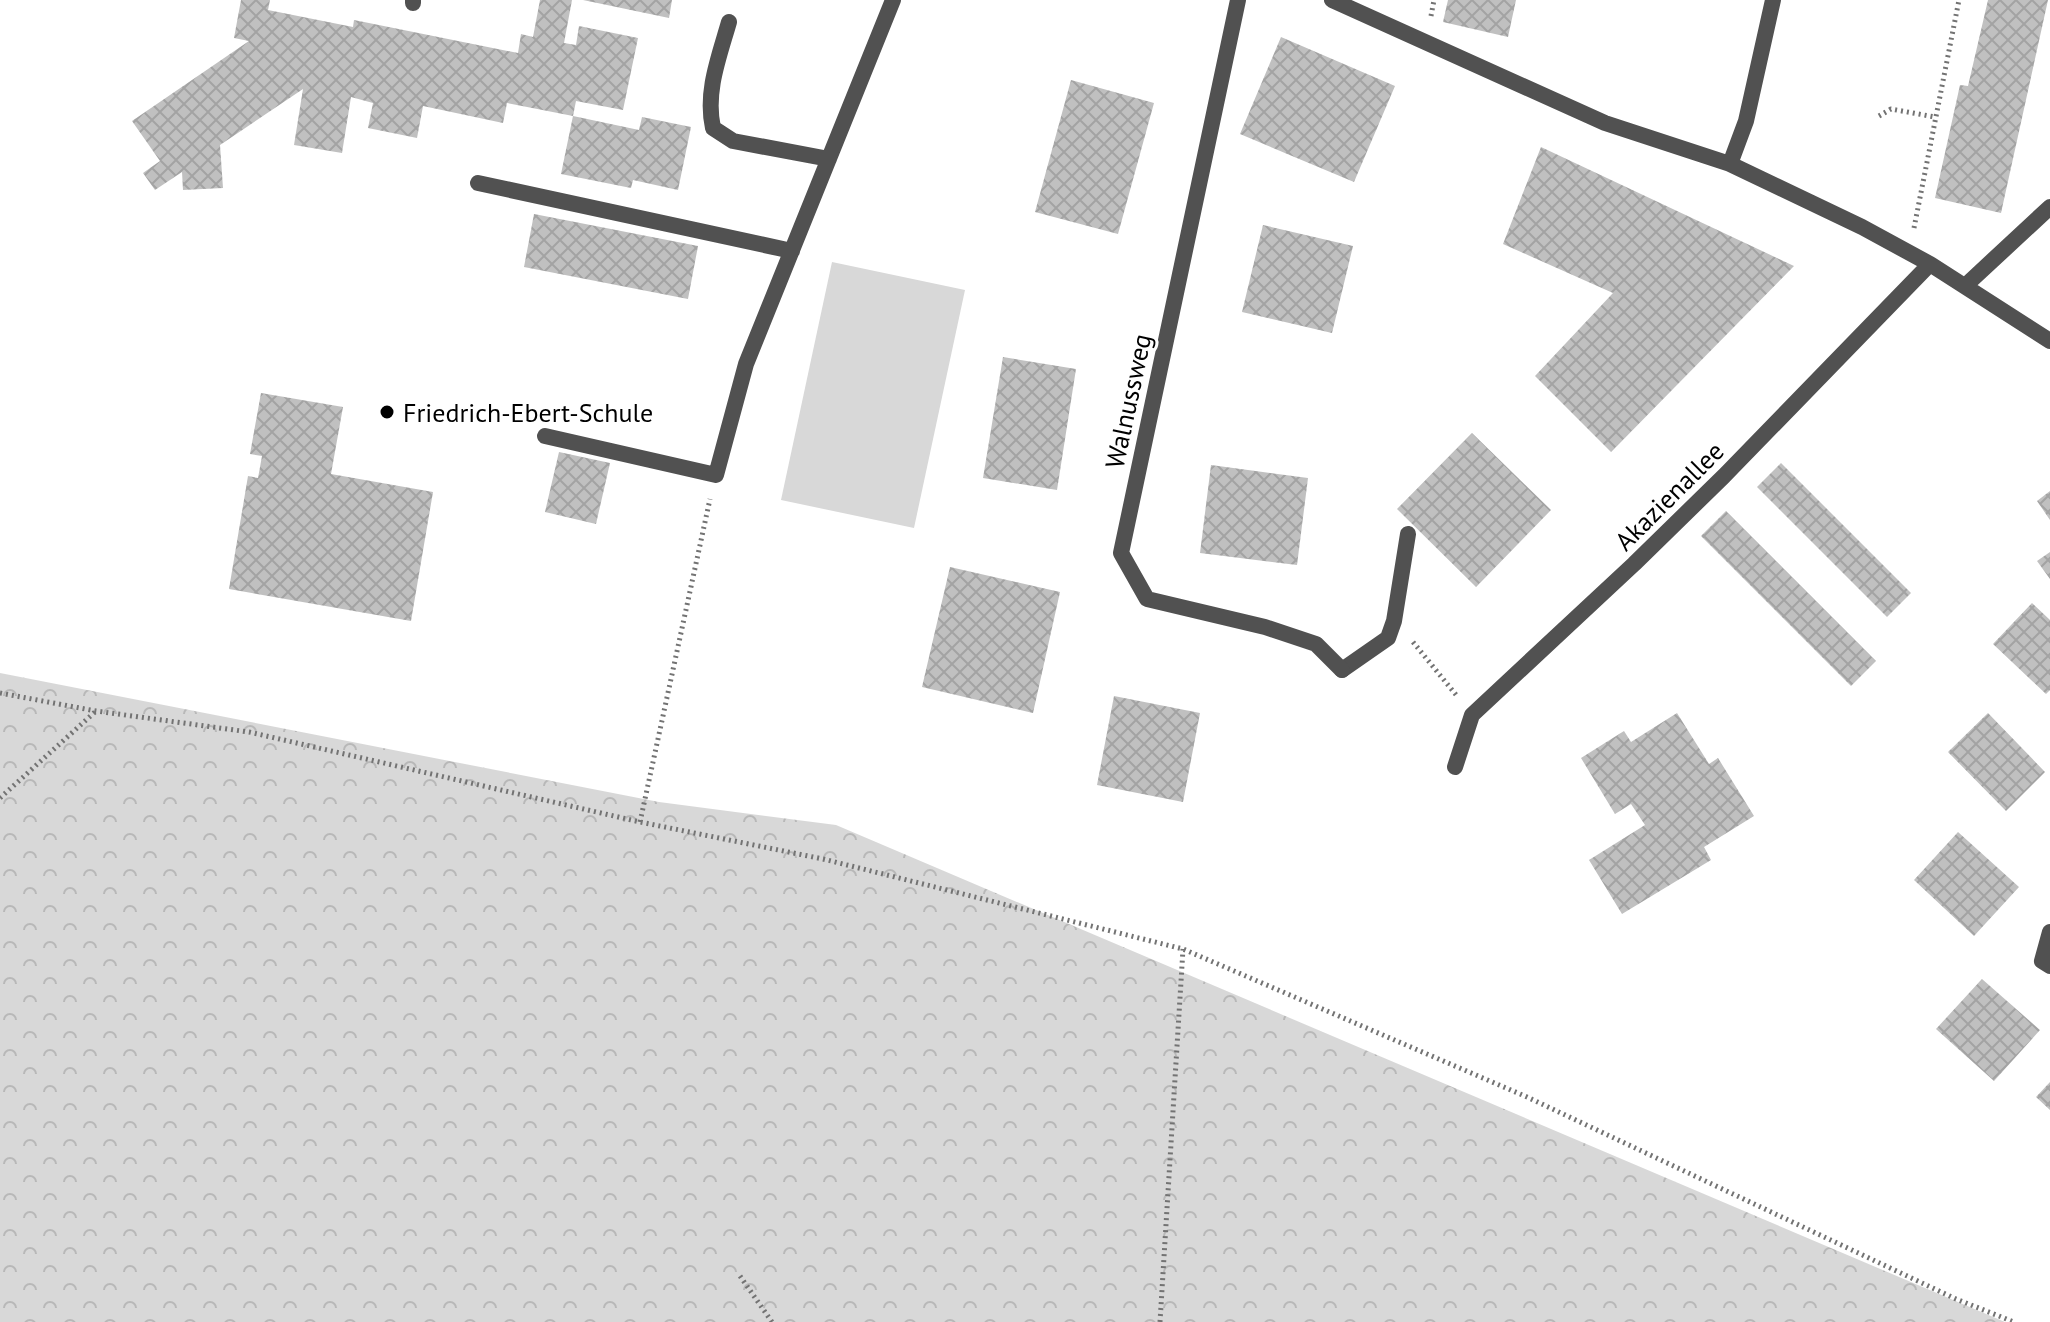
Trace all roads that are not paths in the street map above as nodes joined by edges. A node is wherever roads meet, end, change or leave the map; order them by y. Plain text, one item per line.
1 (893, 0) edge
2 (1238, 0) edge
3 (1332, 0) edge
4 (1773, 0) edge
5 (729, 22) dead end
6 (829, 159) junction
7 (1730, 164) junction
8 (478, 183) dead end
9 (2050, 207) edge
10 (792, 251) junction
11 (1930, 264) junction
12 (1965, 286) junction
13 (2050, 341) edge
14 (545, 436) dead end
15 (1408, 534) dead end
16 (1455, 767) dead end
17 (2050, 932) edge
18 (2050, 966) edge

1 - 6 street
2 - 15 street, Walnussweg
3 - 7 street
4 - 7 street
5 - 6 street
6 - 10 street
7 - 11 street
8 - 10 street
9 - 12 street
10 - 14 street
11 - 12 street
11 - 16 street, Akazienallee
12 - 13 street
17 - 18 street

